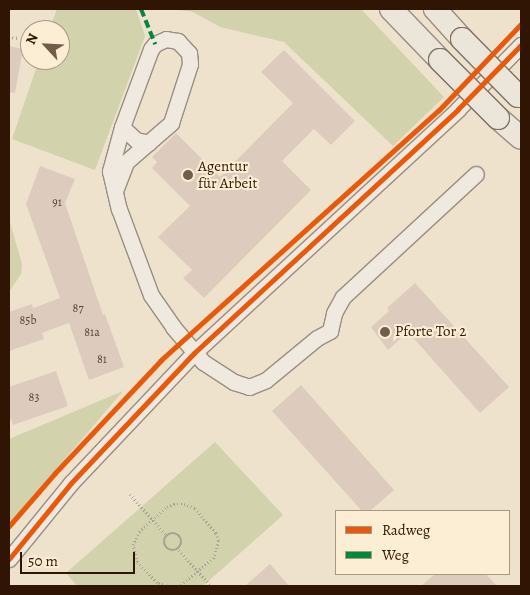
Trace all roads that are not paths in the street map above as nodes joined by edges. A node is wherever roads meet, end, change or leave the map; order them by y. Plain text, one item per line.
1 (391, 9) edge
2 (435, 9) edge
3 (521, 45) edge
4 (520, 97) edge
5 (122, 127) junction
6 (521, 138) edge
7 (149, 143) junction
8 (476, 174) dead end
9 (115, 191) junction
10 (194, 353) junction
11 (9, 559) edge

1 - 6 highway, bridge
2 - 4 highway, bridge
3 - 10 street
5 - 7 street
5 - 7 street
5 - 9 street
7 - 9 street
8 - 10 street
9 - 10 street
10 - 11 street

